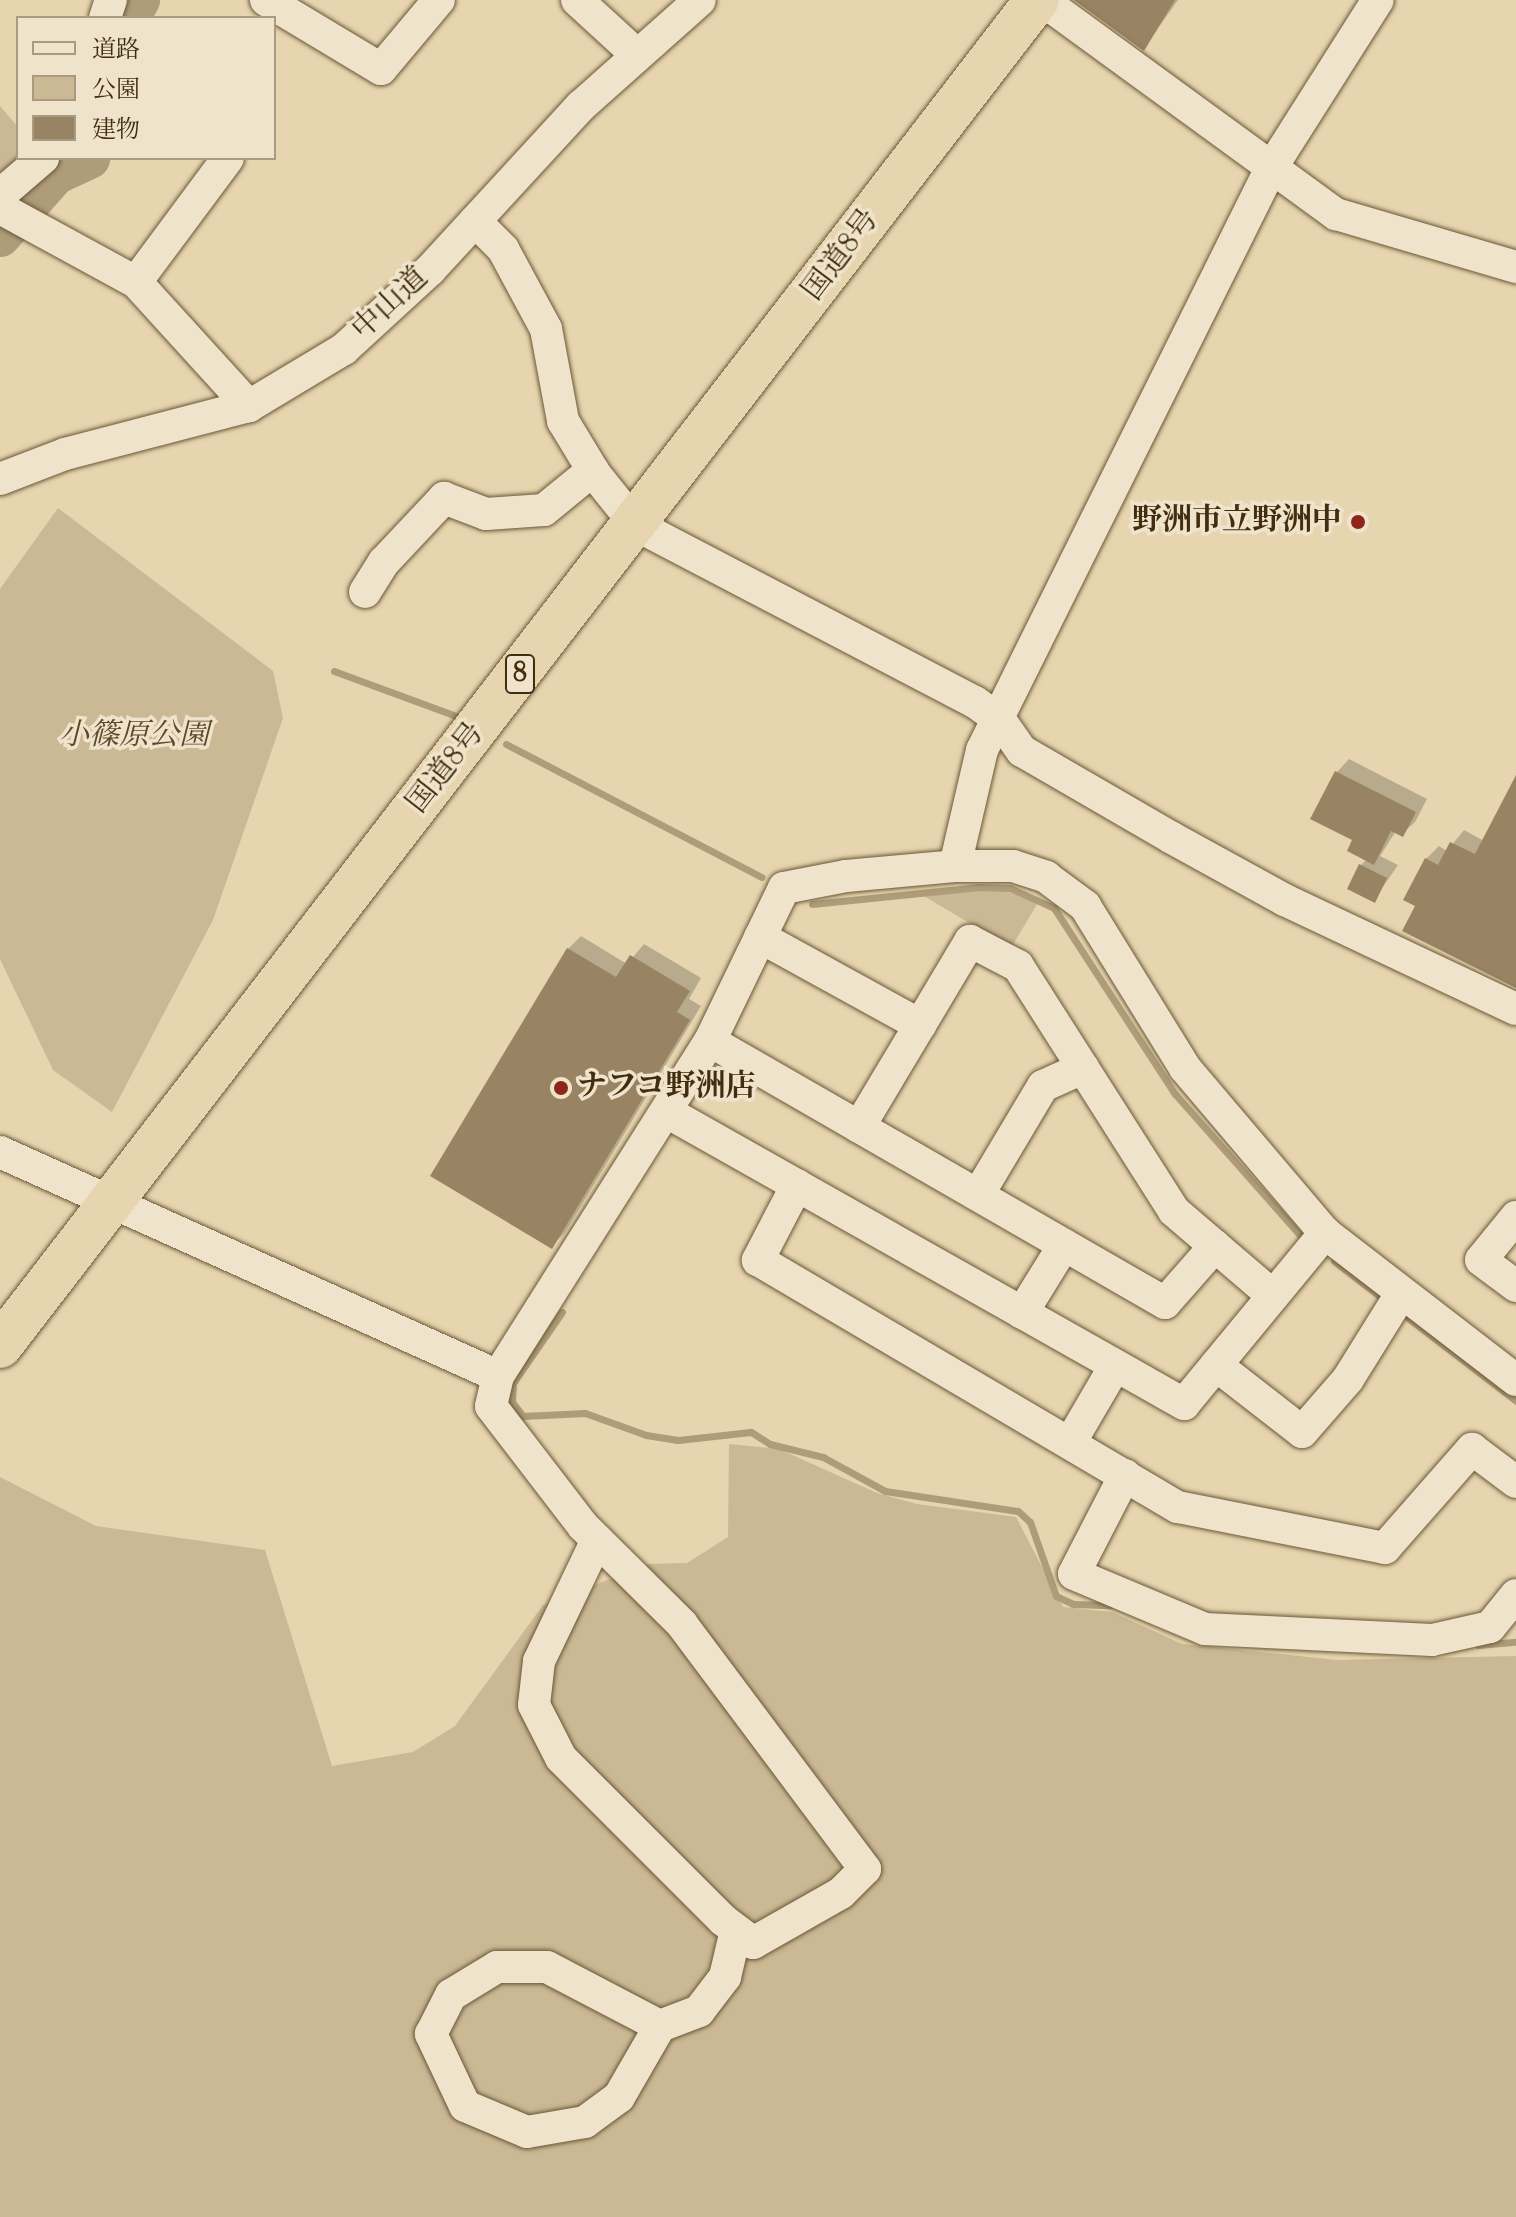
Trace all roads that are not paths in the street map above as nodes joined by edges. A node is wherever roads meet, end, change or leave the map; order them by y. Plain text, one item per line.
1 (266, 0) edge
2 (439, 0) edge
3 (577, 0) edge
4 (700, 0) edge
5 (1039, 0) edge
6 (1378, 0) edge
7 (636, 54) junction
8 (42, 160) edge
9 (227, 160) edge
10 (1270, 170) junction
11 (9, 209) edge
12 (475, 221) junction
13 (1516, 267) edge
14 (136, 282) junction
15 (249, 406) junction
16 (593, 470) junction
17 (0, 479) edge
18 (636, 525) junction
19 (365, 592) dead end
20 (1000, 720) junction
21 (955, 866) junction
22 (760, 937) junction
23 (1516, 1009) edge
24 (920, 1025) junction
25 (710, 1041) junction
26 (1083, 1068) junction
27 (667, 1112) junction
28 (859, 1127) junction
29 (0, 1152) edge
30 (797, 1185) junction
31 (978, 1195) junction
32 (115, 1200) junction
33 (1516, 1217) edge
34 (1325, 1233) junction
35 (1064, 1245) junction
36 (1215, 1246) junction
37 (1516, 1286) edge
38 (1401, 1294) junction
39 (1273, 1296) junction
40 (1022, 1313) junction
41 (0, 1346) edge
42 (1216, 1365) junction
43 (1115, 1366) junction
44 (498, 1376) junction
45 (1516, 1380) edge
46 (1070, 1443) junction
47 (1125, 1475) junction
48 (1516, 1482) edge
49 (597, 1540) junction
50 (1516, 1595) edge
51 (736, 1930) junction
52 (660, 2026) junction

1 - 2 street
3 - 7 street
4 - 7 street, 中山道
5 - 10 street
5 - 18 highway, 国道8号 / 8
6 - 10 street
7 - 12 street, 中山道
8 - 11 street
9 - 14 street
10 - 13 street
10 - 20 street
11 - 14 street
12 - 15 street, 中山道
12 - 16 street
14 - 15 street
15 - 17 street, 中山道
16 - 18 street
16 - 19 street
18 - 20 street
18 - 32 highway, 国道8号 / 8
20 - 21 street
20 - 23 street
21 - 22 street
21 - 34 street
22 - 24 street
22 - 25 street
24 - 26 street
24 - 28 street
25 - 27 street
25 - 28 street
26 - 31 street
26 - 36 street
27 - 30 street
27 - 44 street
28 - 31 street
29 - 32 street
30 - 40 street
30 - 46 street
31 - 35 street
32 - 41 highway, 国道8号 / 8
32 - 44 street
33 - 37 street
34 - 38 street
34 - 39 street
35 - 36 street
35 - 40 street
36 - 39 street
38 - 42 street
38 - 45 street
39 - 42 street
40 - 43 street
42 - 43 street
43 - 46 street
44 - 49 street
46 - 47 street
47 - 48 street
47 - 50 street
49 - 51 street
49 - 51 street
51 - 52 street
52 - 52 street

